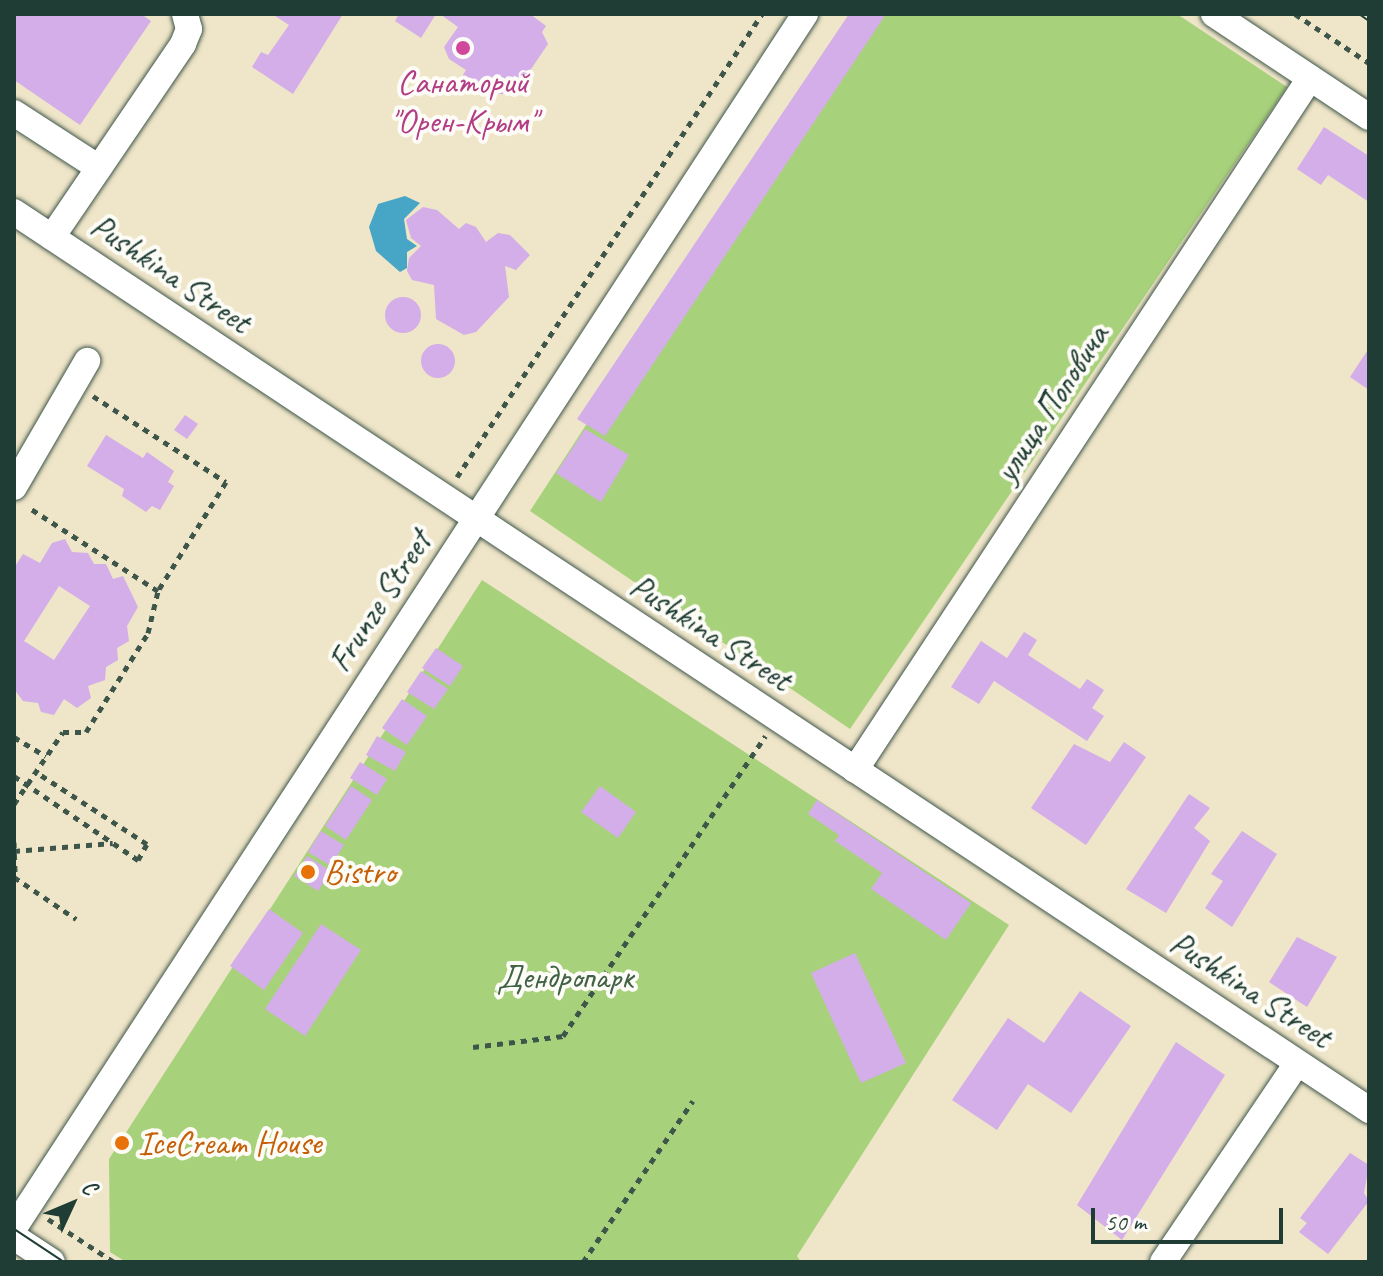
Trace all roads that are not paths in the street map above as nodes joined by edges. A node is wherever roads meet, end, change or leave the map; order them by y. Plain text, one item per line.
1 (185, 14) edge
2 (805, 14) edge
3 (1214, 14) edge
4 (1310, 78) junction
5 (14, 113) edge
6 (1369, 117) edge
7 (99, 168) junction
8 (14, 212) edge
9 (52, 237) junction
10 (81, 372) road end
11 (14, 487) edge
12 (475, 519) junction
13 (855, 770) junction
14 (1297, 1063) junction
15 (1369, 1110) edge
16 (14, 1228) edge
17 (14, 1237) edge
18 (52, 1262) edge
19 (1163, 1262) edge

1 - 7 street
2 - 12 street, Frunze Street
3 - 4 street
4 - 6 street
4 - 13 street, улица Поповича
5 - 7 street
7 - 9 street
8 - 9 street, Pushkina Street
9 - 12 street, Pushkina Street
10 - 11 street
12 - 13 street, Pushkina Street
12 - 16 street, Frunze Street
13 - 14 street, Pushkina Street
14 - 15 street, Pushkina Street
14 - 19 street
17 - 18 street

